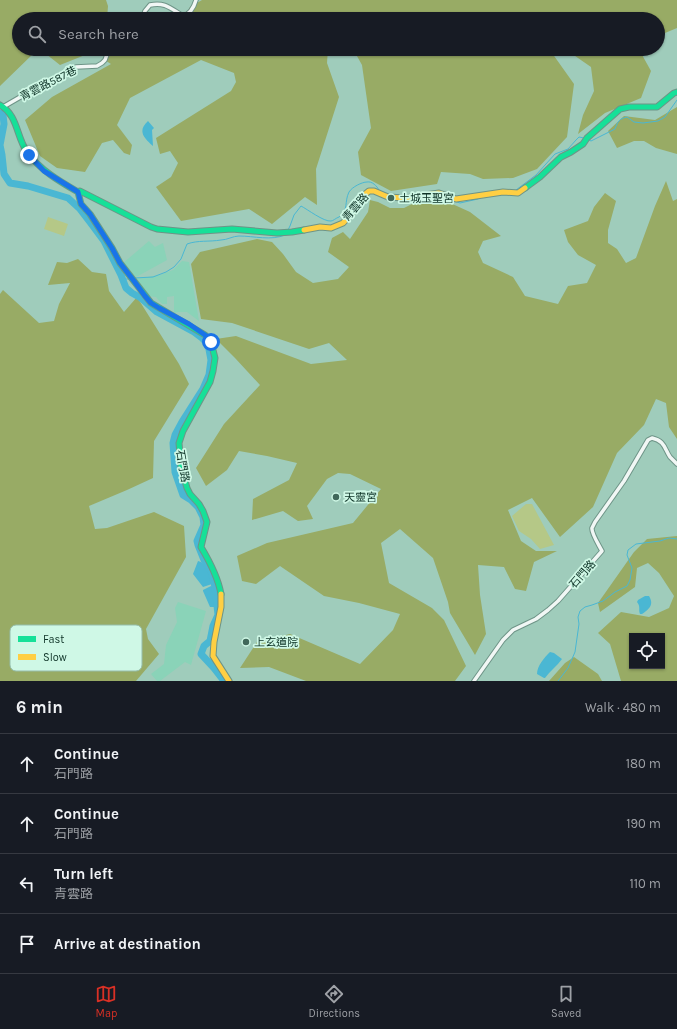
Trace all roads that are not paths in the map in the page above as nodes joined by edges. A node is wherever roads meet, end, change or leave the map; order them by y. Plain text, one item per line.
1 (196, 0) edge
2 (145, 12) edge
3 (176, 12) edge
4 (190, 12) edge
5 (107, 56) edge
6 (677, 92) edge
7 (2, 106) edge
8 (78, 192) junction
9 (677, 464) edge
10 (229, 681) edge
11 (474, 681) edge

1 - 4 street
2 - 3 street
5 - 7 street, 青雲路587巷
6 - 8 street, 青雲路
7 - 8 street, 青雲路
8 - 10 street, 石門路
9 - 11 street, 石門路

